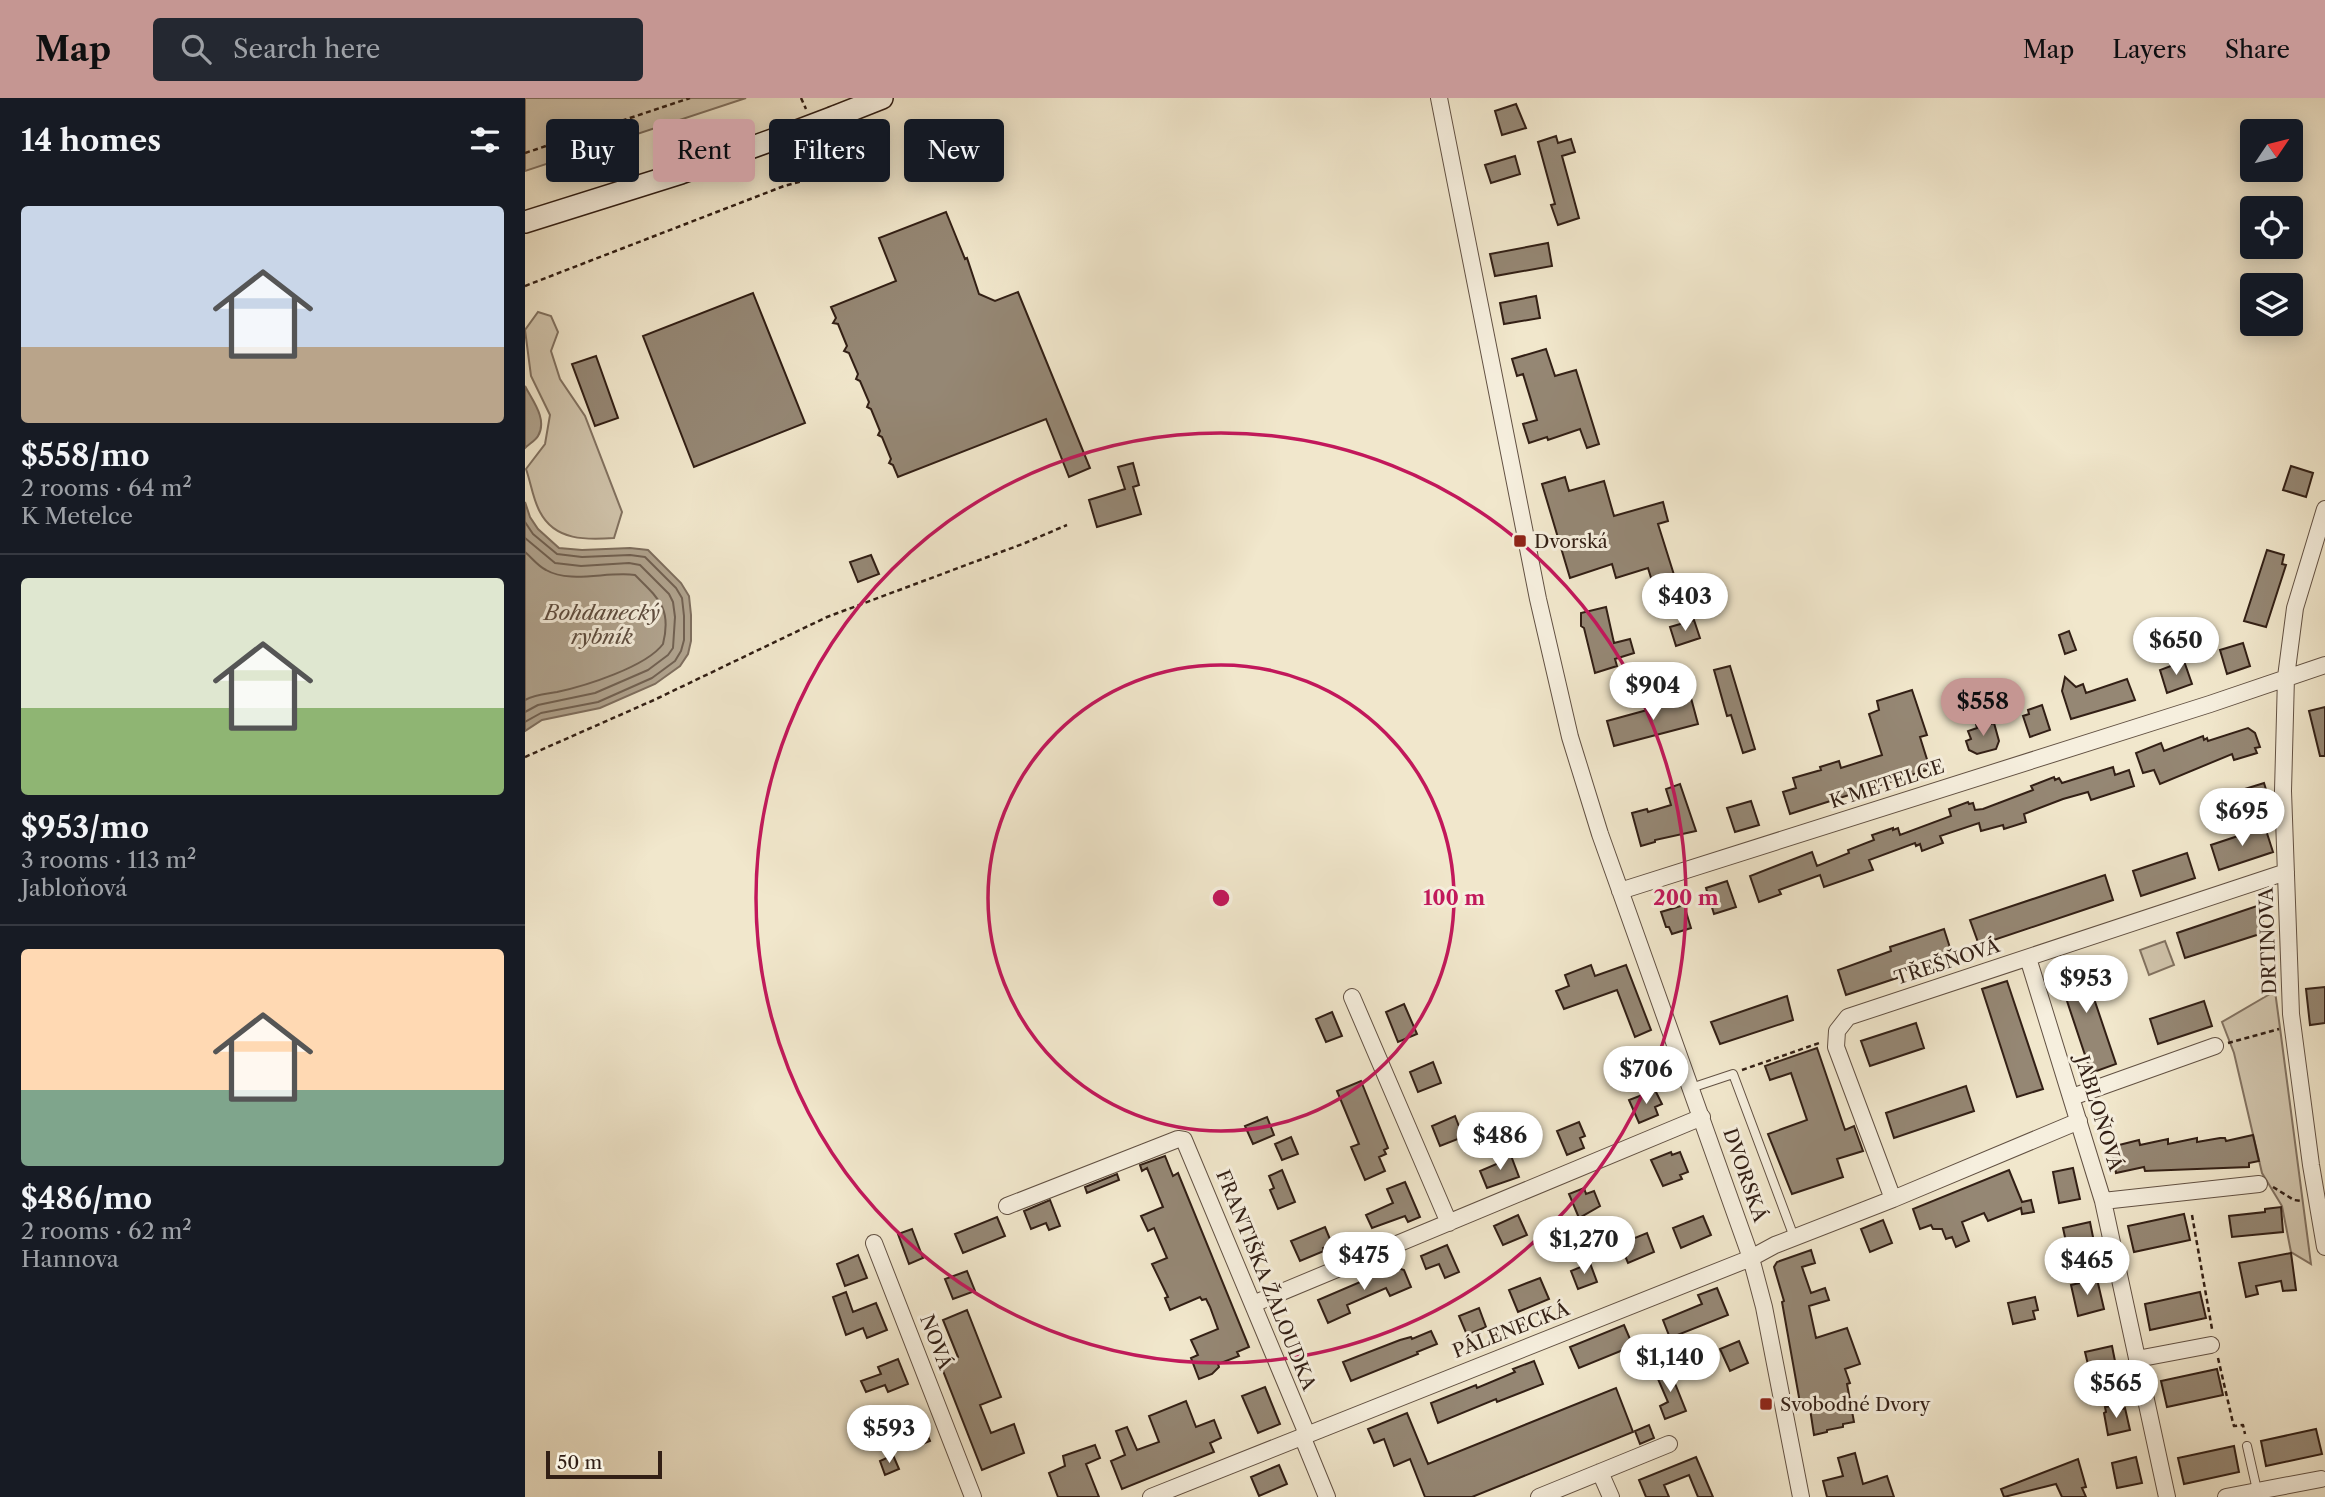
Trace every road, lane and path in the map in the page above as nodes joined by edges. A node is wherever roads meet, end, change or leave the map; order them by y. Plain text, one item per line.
1 (690, 98) edge
2 (801, 98) edge
3 (882, 98) edge
4 (1439, 98) edge
5 (803, 119) edge
6 (824, 119) edge
7 (769, 137) edge
8 (525, 153) edge
9 (799, 182) edge
10 (525, 222) edge
11 (525, 286) edge
12 (2325, 509) edge
13 (1067, 525) dead end
14 (2325, 665) edge
15 (2286, 677) junction
16 (525, 757) edge
17 (2286, 872) junction
18 (1620, 891) junction
19 (2028, 958) junction
20 (1352, 998) dead end
21 (2293, 1022) junction
22 (1836, 1038) junction
23 (2215, 1046) joint
24 (1733, 1074) junction
25 (1692, 1088) junction
26 (2072, 1097) junction
27 (1702, 1117) junction
28 (2080, 1122) junction
29 (2259, 1184) joint
30 (1893, 1199) junction
31 (2103, 1201) junction
32 (2317, 1201) junction
33 (1007, 1206) dead end
34 (1449, 1223) junction
35 (1794, 1237) junction
36 (874, 1242) dead end
37 (2325, 1247) edge
38 (1751, 1258) junction
39 (1253, 1304) junction
40 (2211, 1345) dead end
41 (2137, 1359) junction
42 (1304, 1435) junction
43 (1669, 1444) dead end
44 (2247, 1446) dead end
45 (1600, 1472) junction
46 (2321, 1479) dead end
47 (2257, 1490) junction
48 (973, 1497) edge
49 (1151, 1497) edge
50 (1327, 1497) edge
51 (1539, 1497) edge
52 (1611, 1497) edge
53 (1801, 1497) edge
54 (2167, 1497) edge
55 (2226, 1497) edge

1 - 8 path
2 - 5 path
3 - 6 main road, bridge
4 - 18 street, DVORSKÁ
7 - 10 main road
9 - 11 path
12 - 15 street, DRTINOVA
13 - 16 path
14 - 15 street, K METELCE
15 - 17 street, DRTINOVA
15 - 18 street, K METELCE
17 - 19 street, TŘEŠŇOVÁ
17 - 21 street, DRTINOVA
18 - 25 street, DVORSKÁ
19 - 22 street, TŘEŠŇOVÁ
19 - 26 street, JABLOŇOVÁ
20 - 34 street
21 - 23 path
21 - 32 street, DRTINOVA
22 - 24 path
22 - 30 street
23 - 26 street
24 - 25 lane
24 - 35 lane
25 - 27 street, DVORSKÁ
26 - 28 street, JABLOŇOVÁ
27 - 34 street
27 - 38 street, DVORSKÁ
28 - 30 street, PÁLENECKÁ
28 - 31 street, JABLOŇOVÁ
29 - 31 street, JABLOŇOVÁ
29 - 32 path
30 - 35 street, PÁLENECKÁ
31 - 41 street, JABLOŇOVÁ
32 - 37 street, DRTINOVA
33 - 39 street, FRANTIŠKA ŽALOUDKA
34 - 39 street
35 - 38 street, PÁLENECKÁ
36 - 48 street, NOVÁ
38 - 42 street, PÁLENECKÁ
38 - 53 street, DVORSKÁ
39 - 42 street, FRANTIŠKA ŽALOUDKA
40 - 41 street
41 - 54 street, JABLOŇOVÁ
42 - 49 street, PÁLENECKÁ
42 - 50 street, FRANTIŠKA ŽALOUDKA
43 - 45 street
44 - 47 lane
45 - 51 street
45 - 52 street
46 - 47 street
47 - 55 street

